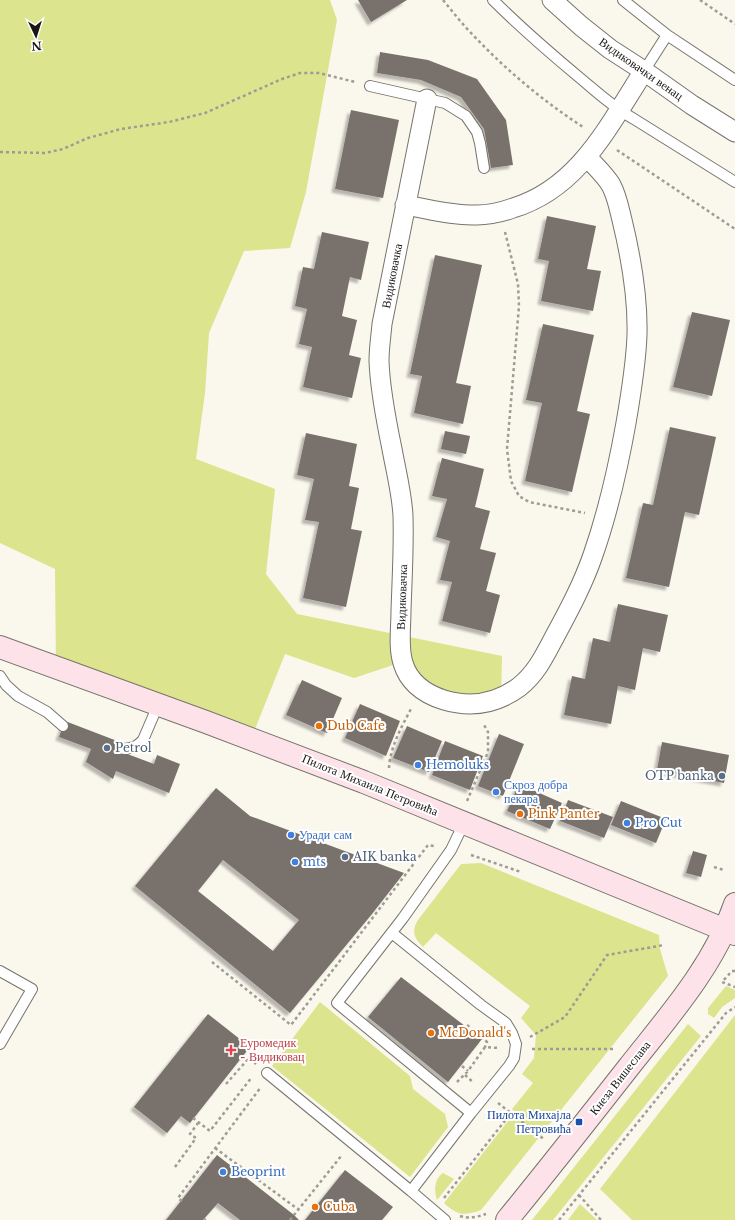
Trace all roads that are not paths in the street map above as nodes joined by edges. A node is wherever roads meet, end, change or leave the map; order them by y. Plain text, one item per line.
1 (493, 0) edge
2 (552, 0) edge
3 (622, 0) edge
4 (667, 36) junction
5 (644, 71) junction
6 (735, 80) edge
7 (370, 86) road end
8 (427, 99) junction
9 (619, 111) junction
10 (735, 132) edge
11 (587, 157) junction
12 (484, 168) dead end
13 (735, 182) edge
14 (405, 205) junction
15 (0, 647) edge
16 (0, 676) edge
17 (158, 705) junction
18 (63, 726) dead end
19 (124, 749) dead end
20 (465, 814) junction
21 (735, 904) edge
22 (730, 932) edge
23 (392, 933) junction
24 (0, 971) edge
25 (0, 1044) edge
26 (265, 1072) road end
27 (471, 1113) junction
28 (411, 1191) junction
29 (435, 1212) edge
30 (445, 1220) edge
31 (507, 1220) edge

1 - 9 lane
2 - 5 street, Видиковачки венац
3 - 4 lane
4 - 5 lane
4 - 6 lane
5 - 9 street
5 - 10 street, Видиковачки венац
7 - 8 lane
8 - 12 lane
8 - 14 street, Видиковачка
9 - 11 street
9 - 13 lane
11 - 14 street
11 - 14 street, Видиковачка
15 - 17 main road, Пилота Михаила Петровића
16 - 18 lane
17 - 19 lane
17 - 20 main road, Пилота Михаила Петровића
20 - 22 main road, Пилота Михаила Петровића
20 - 23 lane
21 - 22 main road, Кнеза Вишеслава
22 - 31 main road, Кнеза Вишеслава
23 - 27 lane
23 - 27 lane
24 - 25 lane
26 - 28 lane
27 - 28 lane
28 - 29 lane
29 - 30 lane

